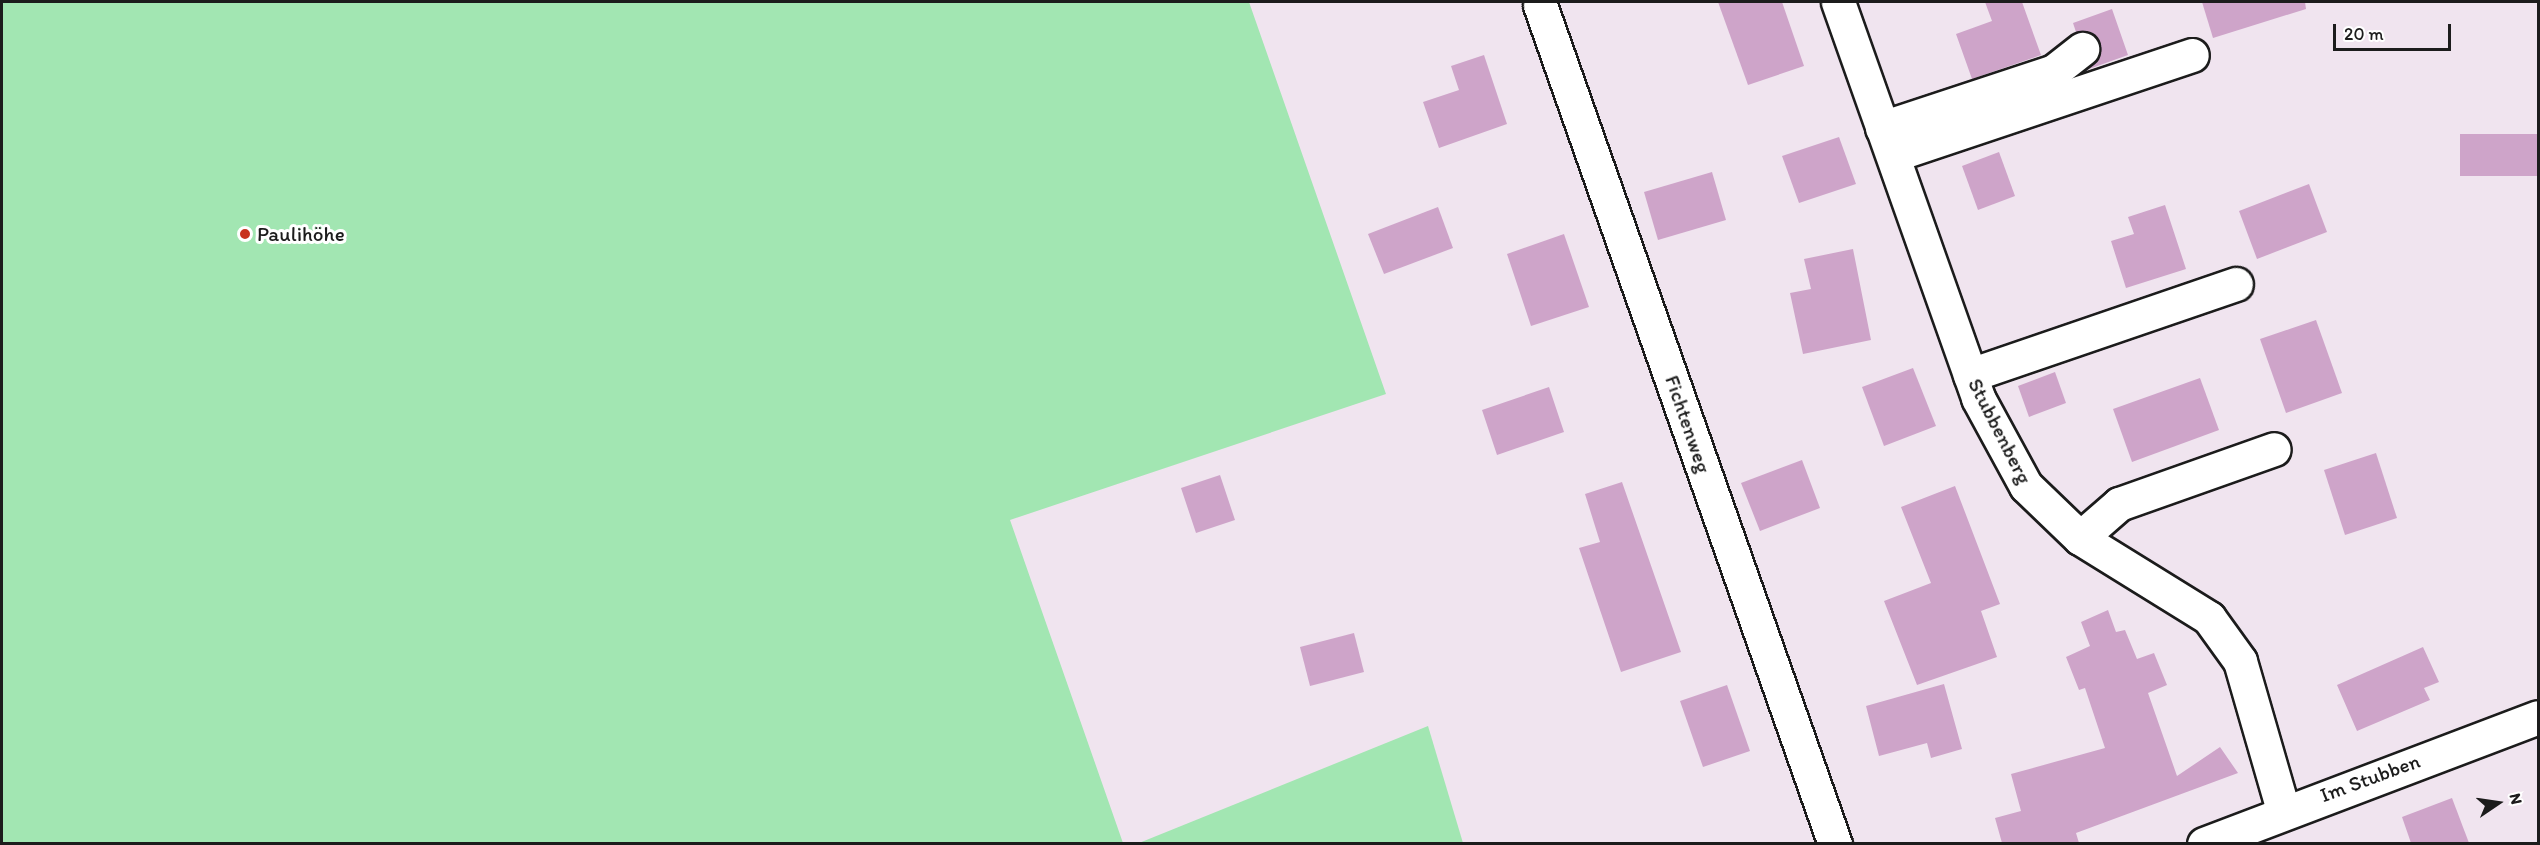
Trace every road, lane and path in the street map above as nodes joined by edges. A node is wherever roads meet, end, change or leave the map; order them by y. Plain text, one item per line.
1 (1842, 3) edge
2 (1540, 5) dead end
3 (2082, 49) dead end
4 (2192, 56) dead end
5 (1888, 141) junction
6 (2236, 284) dead end
7 (1970, 375) junction
8 (2274, 449) dead end
9 (2080, 538) junction
10 (2538, 717) edge
11 (2283, 810) junction
12 (1835, 843) edge
13 (2204, 843) edge

1 - 5 street, Stubbenberg
2 - 12 street, Fichtenweg
3 - 5 street
4 - 5 street
5 - 7 street, Stubbenberg
6 - 7 street
7 - 9 street, Stubbenberg
8 - 9 street
9 - 11 street, Stubbenberg
10 - 11 street, Im Stubben
11 - 13 street, Im Stubben

